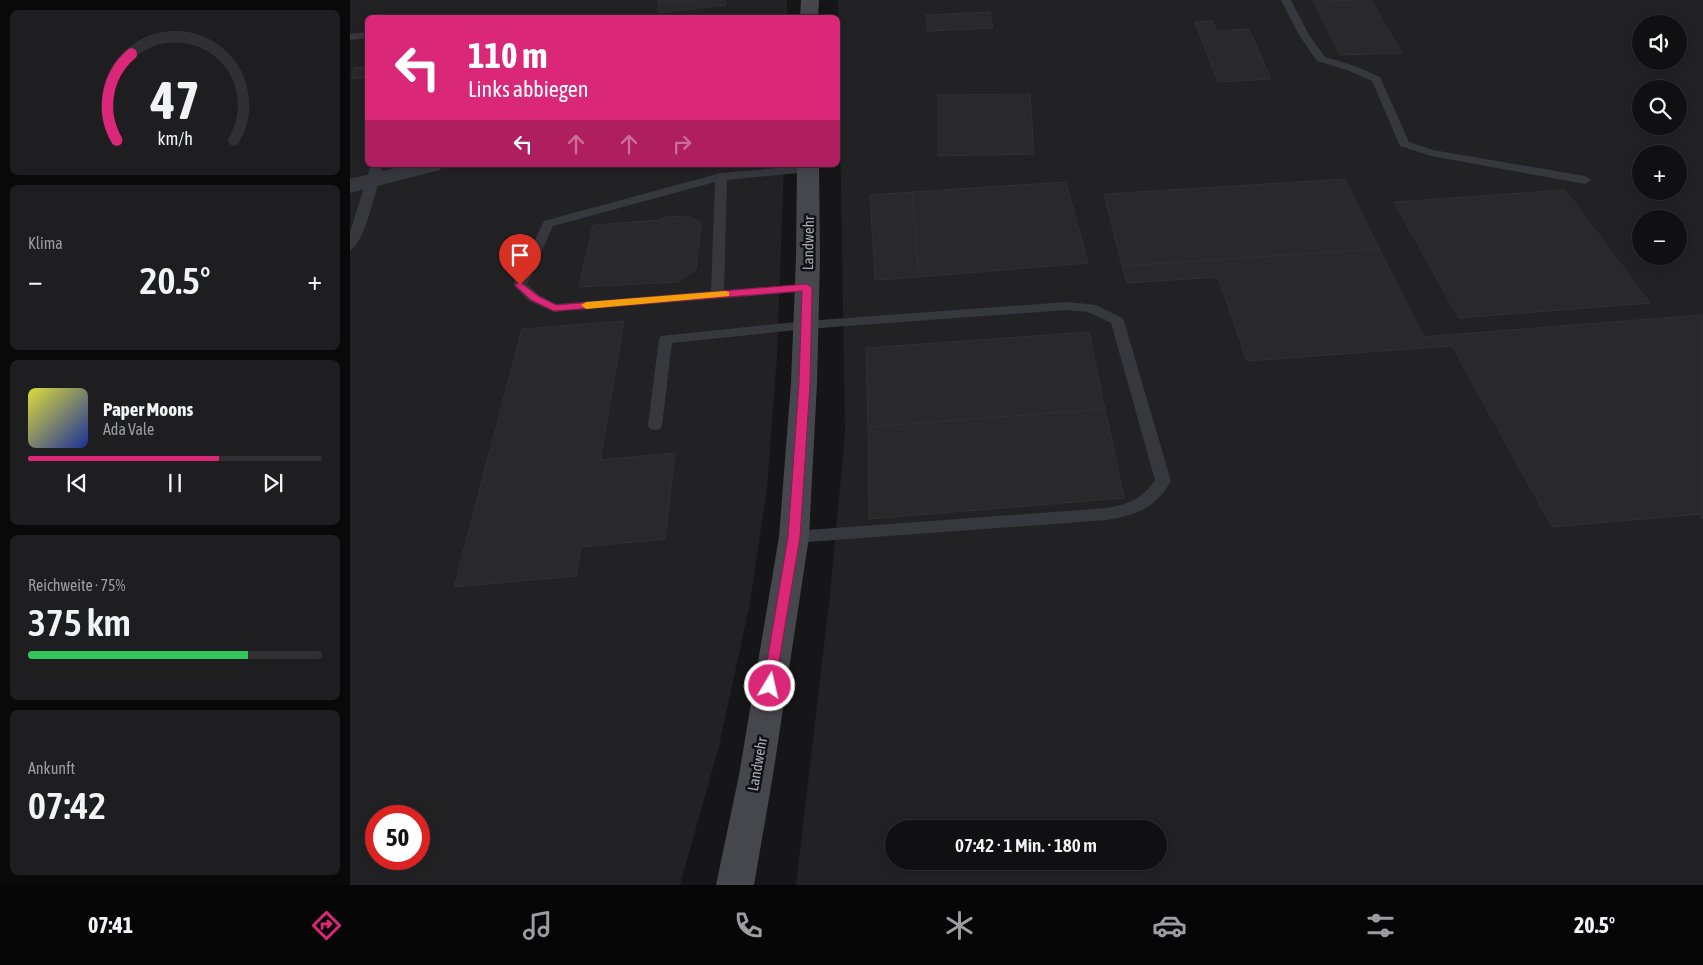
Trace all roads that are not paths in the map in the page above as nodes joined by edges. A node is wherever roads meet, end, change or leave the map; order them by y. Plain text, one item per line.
1 (810, 0) edge
2 (1286, 0) edge
3 (810, 15) edge
4 (365, 35) edge
5 (350, 37) edge
6 (416, 167) edge
7 (800, 167) edge
8 (808, 167) edge
9 (375, 172) edge
10 (721, 177) junction
11 (1585, 180) dead end
12 (350, 186) edge
13 (350, 246) edge
14 (807, 288) junction
15 (717, 294) junction
16 (806, 325) junction
17 (655, 425) dead end
18 (794, 537) junction
19 (735, 885) edge

1 - 3 main road
2 - 11 lane
4 - 5 lane
6 - 9 street
7 - 10 lane
8 - 14 main road, Landwehr
9 - 12 street
9 - 13 lane
10 - 15 lane
10 - 15 lane
14 - 15 lane
14 - 16 main road, Landwehr
16 - 17 lane
16 - 18 main road, Landwehr
16 - 18 lane
18 - 19 main road, Landwehr

